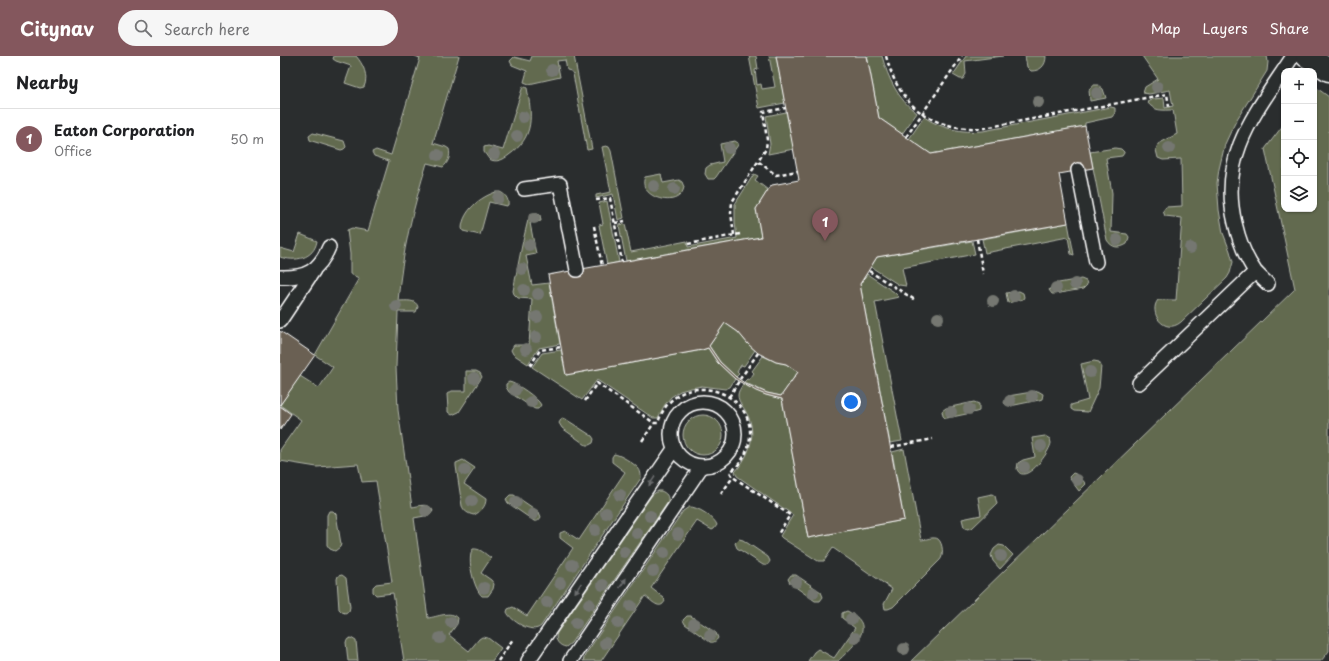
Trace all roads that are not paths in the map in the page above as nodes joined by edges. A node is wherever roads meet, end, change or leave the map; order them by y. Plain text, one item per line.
1 (1293, 56) edge
2 (1307, 56) edge
3 (1329, 70) edge
4 (1078, 170) dead end
5 (524, 189) dead end
6 (329, 247) dead end
7 (1096, 262) dead end
8 (314, 270) junction
9 (577, 270) dead end
10 (1255, 272) junction
11 (280, 277) edge
12 (1268, 284) dead end
13 (280, 321) edge
14 (1139, 383) dead end
15 (674, 449) junction
16 (702, 466) junction
17 (528, 661) edge
18 (570, 661) edge

1 - 10 lane
2 - 3 main road
4 - 7 lane
5 - 9 lane
6 - 8 lane
8 - 11 lane
8 - 13 lane
10 - 12 lane
10 - 14 lane
15 - 16 lane
15 - 16 lane
15 -> 17 lane
18 -> 16 lane

